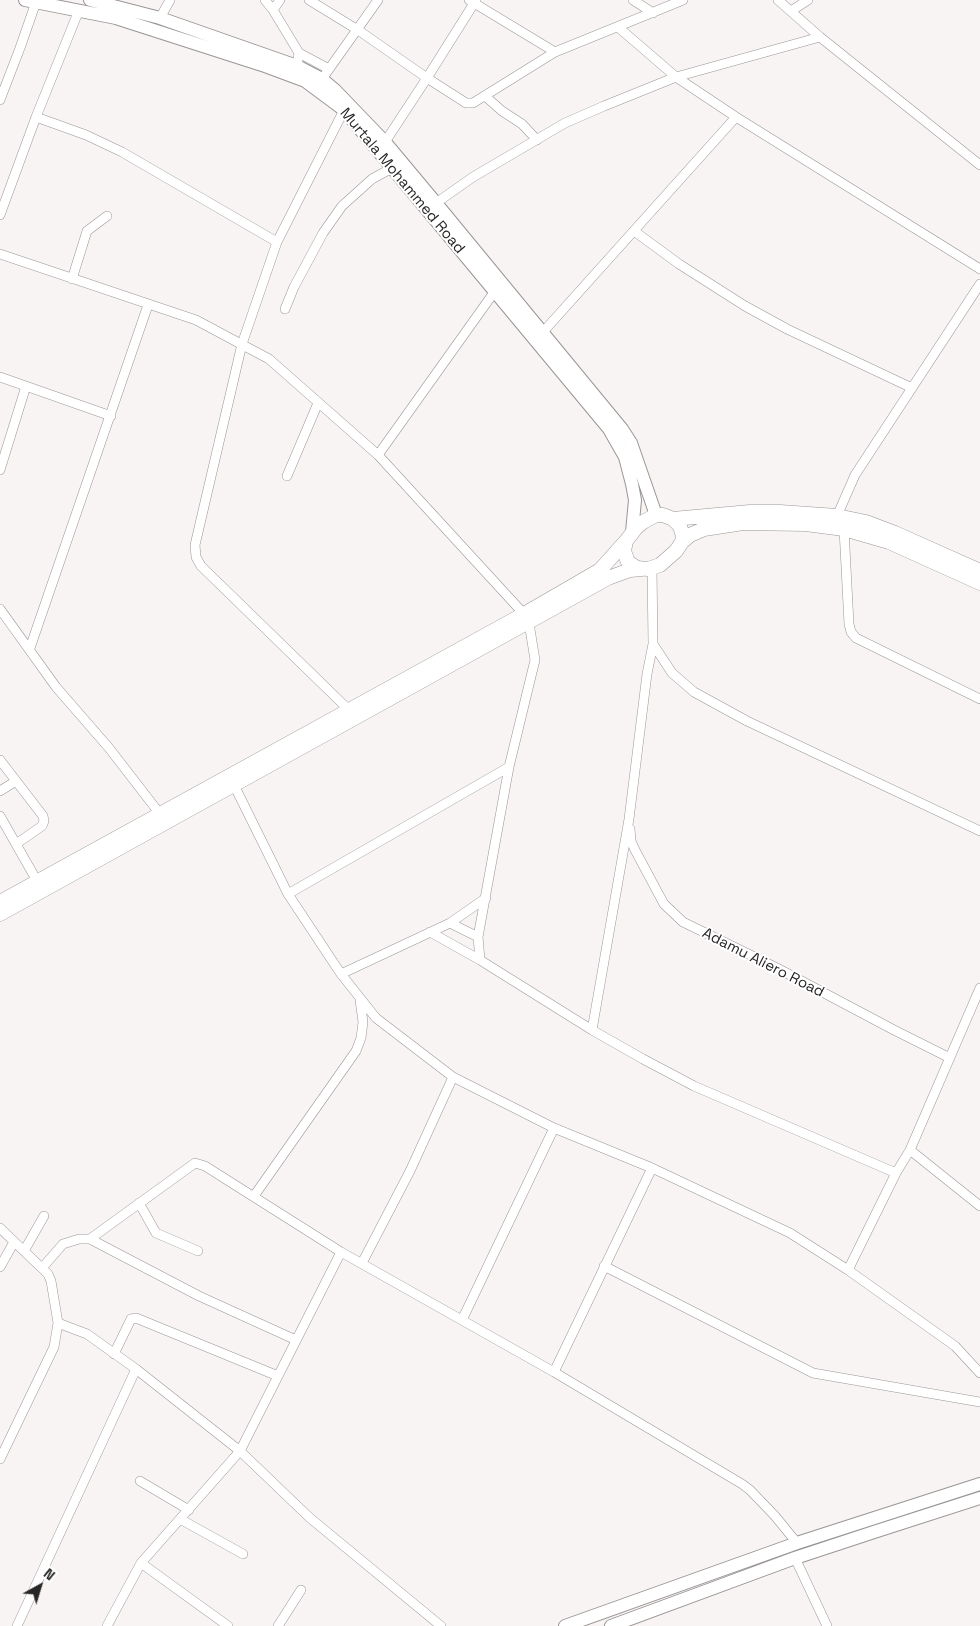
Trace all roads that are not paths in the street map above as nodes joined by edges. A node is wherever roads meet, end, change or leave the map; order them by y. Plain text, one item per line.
1 (90, 0) edge
2 (170, 0) edge
3 (265, 0) edge
4 (280, 0) edge
5 (309, 0) edge
6 (378, 0) edge
7 (633, 0) edge
8 (683, 0) edge
9 (778, 0) edge
10 (808, 0) edge
11 (30, 1) edge
12 (473, 1) edge
13 (79, 10) junction
14 (273, 10) junction
15 (791, 11) junction
16 (654, 13) junction
17 (160, 18) junction
18 (618, 27) junction
19 (358, 30) junction
20 (820, 36) junction
21 (555, 52) junction
22 (299, 53) junction
23 (297, 66) junction
24 (325, 74) junction
25 (676, 77) junction
26 (427, 78) junction
27 (485, 96) junction
28 (0, 100) edge
29 (344, 110) junction
30 (36, 117) junction
31 (736, 117) junction
32 (360, 122) junction
33 (537, 140) junction
34 (385, 142) junction
35 (980, 165) edge
36 (392, 168) junction
37 (436, 203) junction
38 (0, 215) edge
39 (107, 216) dead end
40 (634, 231) junction
41 (277, 242) junction
42 (0, 254) edge
43 (980, 269) edge
44 (72, 279) junction
45 (980, 284) edge
46 (495, 291) junction
47 (148, 305) junction
48 (285, 309) dead end
49 (543, 332) junction
50 (242, 344) junction
51 (0, 377) edge
52 (26, 386) junction
53 (912, 388) junction
54 (318, 403) junction
55 (111, 416) junction
56 (378, 455) junction
57 (0, 470) edge
58 (287, 476) dead end
59 (656, 515) junction
60 (837, 516) junction
61 (674, 519) junction
62 (844, 529) junction
63 (628, 537) junction
64 (682, 542) junction
65 (647, 568) junction
66 (980, 572) edge
67 (980, 583) edge
68 (0, 609) edge
69 (527, 618) junction
70 (653, 644) junction
71 (30, 648) junction
72 (980, 699) edge
73 (349, 710) junction
74 (0, 760) edge
75 (509, 767) junction
76 (16, 781) junction
77 (234, 785) junction
78 (0, 790) edge
79 (160, 814) junction
80 (0, 816) edge
81 (628, 819) junction
82 (980, 831) edge
83 (16, 844) junction
84 (37, 882) junction
85 (288, 894) junction
86 (486, 898) junction
87 (0, 902) edge
88 (0, 914) edge
89 (450, 923) junction
90 (430, 932) junction
91 (478, 937) junction
92 (480, 960) junction
93 (341, 974) junction
94 (980, 988) edge
95 (978, 999) edge
96 (360, 1000) junction
97 (592, 1030) junction
98 (950, 1058) junction
99 (453, 1077) junction
100 (554, 1128) junction
101 (910, 1150) junction
102 (652, 1168) junction
103 (896, 1173) junction
104 (254, 1196) junction
105 (139, 1203) junction
106 (980, 1206) edge
107 (44, 1216) dead end
108 (0, 1228) edge
109 (90, 1239) junction
110 (14, 1242) junction
111 (24, 1251) junction
112 (198, 1251) dead end
113 (341, 1252) junction
114 (362, 1263) junction
115 (604, 1266) junction
116 (0, 1267) edge
117 (42, 1268) junction
118 (848, 1270) junction
119 (462, 1320) junction
120 (58, 1323) junction
121 (296, 1340) junction
122 (114, 1354) junction
123 (136, 1369) junction
124 (554, 1372) junction
125 (980, 1373) edge
126 (278, 1376) junction
127 (980, 1402) edge
128 (240, 1451) junction
129 (0, 1460) edge
130 (140, 1481) dead end
131 (980, 1484) edge
132 (980, 1498) edge
133 (189, 1510) junction
134 (180, 1519) junction
135 (797, 1544) junction
136 (243, 1554) dead end
137 (795, 1558) junction
138 (141, 1563) junction
139 (300, 1590) dead end
140 (16, 1626) edge
141 (106, 1626) edge
142 (228, 1626) edge
143 (278, 1626) edge
144 (441, 1626) edge
145 (565, 1626) edge
146 (611, 1626) edge
147 (826, 1626) edge

1 - 17 main road, Murtala Mohammed Road
2 - 17 street
3 - 14 street
4 - 14 street
5 - 19 street
6 - 19 street
7 - 16 street
8 - 16 street
9 - 15 street
10 - 15 street
11 - 13 main road, Murtala Mohammed Road
11 - 28 street
12 - 21 street
12 - 26 street
13 - 29 main road, Murtala Mohammed Road
13 - 30 street
14 - 22 street
15 - 20 street
16 - 18 street
17 - 23 main road, Murtala Mohammed Road
18 - 21 street
18 - 25 street
19 - 24 street
19 - 26 street
20 - 25 street
20 - 35 street
21 - 27 street
22 - 23 street
22 - 24 street
23 - 24 main road, Murtala Mohammed Road
24 - 32 main road, Murtala Mohammed Road
25 - 31 street
25 - 33 street
26 - 27 street
26 - 34 street
27 - 33 street
29 - 32 main road, Murtala Mohammed Road
29 - 41 street
30 - 38 street
30 - 41 street
31 - 40 street
31 - 43 street
32 - 34 main road, Murtala Mohammed Road
32 - 36 main road, Murtala Mohammed Road
33 - 37 street
34 - 37 main road, Murtala Mohammed Road
36 - 46 main road, Murtala Mohammed Road
36 - 48 street
37 - 49 main road, Murtala Mohammed Road
39 - 44 street
40 - 49 street
40 - 53 street
41 - 50 street
42 - 44 street
44 - 47 street
45 - 53 street
46 - 56 street
46 - 63 main road, Murtala Mohammed Road
47 - 50 street
47 - 55 street
49 - 59 main road, Murtala Mohammed Road
50 - 54 street
50 - 73 street
51 - 52 street
52 - 55 street
52 - 57 street
53 - 60 street
54 - 56 street
54 - 58 street
55 - 71 street
56 - 69 street
59 - 61 main road
59 - 63 main road
60 - 61 main road
60 - 66 main road
61 - 64 main road
62 - 64 main road
62 - 67 main road
62 - 72 street
63 - 65 main road
63 - 69 main road
64 - 65 main road
65 - 69 main road
65 - 70 street
68 - 71 street
69 - 73 main road
69 - 75 street
69 - 77 main road
70 - 81 street
70 - 82 street
71 - 79 street
73 - 79 main road
74 - 76 street
75 - 85 street
75 - 86 street
76 - 78 street
76 - 83 street
77 - 85 street
77 - 88 main road
79 - 84 main road
80 - 83 street
81 - 97 street
81 - 98 street, Adamu Aliero Road
83 - 84 street
84 - 87 main road
85 - 93 street
86 - 89 street
86 - 91 street
89 - 90 street
89 - 91 street
90 - 92 street
90 - 93 street
91 - 92 street
92 - 97 street
93 - 96 street
94 - 95 street
95 - 98 street
96 - 99 street
96 - 104 street
97 - 103 street
98 - 101 street
99 - 100 street
99 - 114 street
100 - 102 street
100 - 119 street
101 - 103 street
101 - 106 street
102 - 115 street
102 - 118 street
103 - 118 street
104 - 105 street
104 - 113 street
105 - 109 street
105 - 112 street
107 - 111 street
108 - 110 street
109 - 117 street
109 - 121 street
110 - 111 street
110 - 116 street
111 - 117 street
113 - 114 street
113 - 121 street
114 - 119 street
115 - 124 street
115 - 127 street
117 - 120 street
118 - 125 street
119 - 124 street
120 - 122 street
120 - 129 street
121 - 126 street
122 - 123 street
122 - 126 street
123 - 128 street
123 - 140 street
124 - 135 street
126 - 128 street
128 - 133 street
128 - 144 street
130 - 133 street
131 - 135 main road
132 - 137 main road
133 - 134 street
134 - 136 street
134 - 138 street
135 - 145 main road
137 - 146 main road
137 - 147 street
138 - 141 street
138 - 142 street
139 - 143 street

